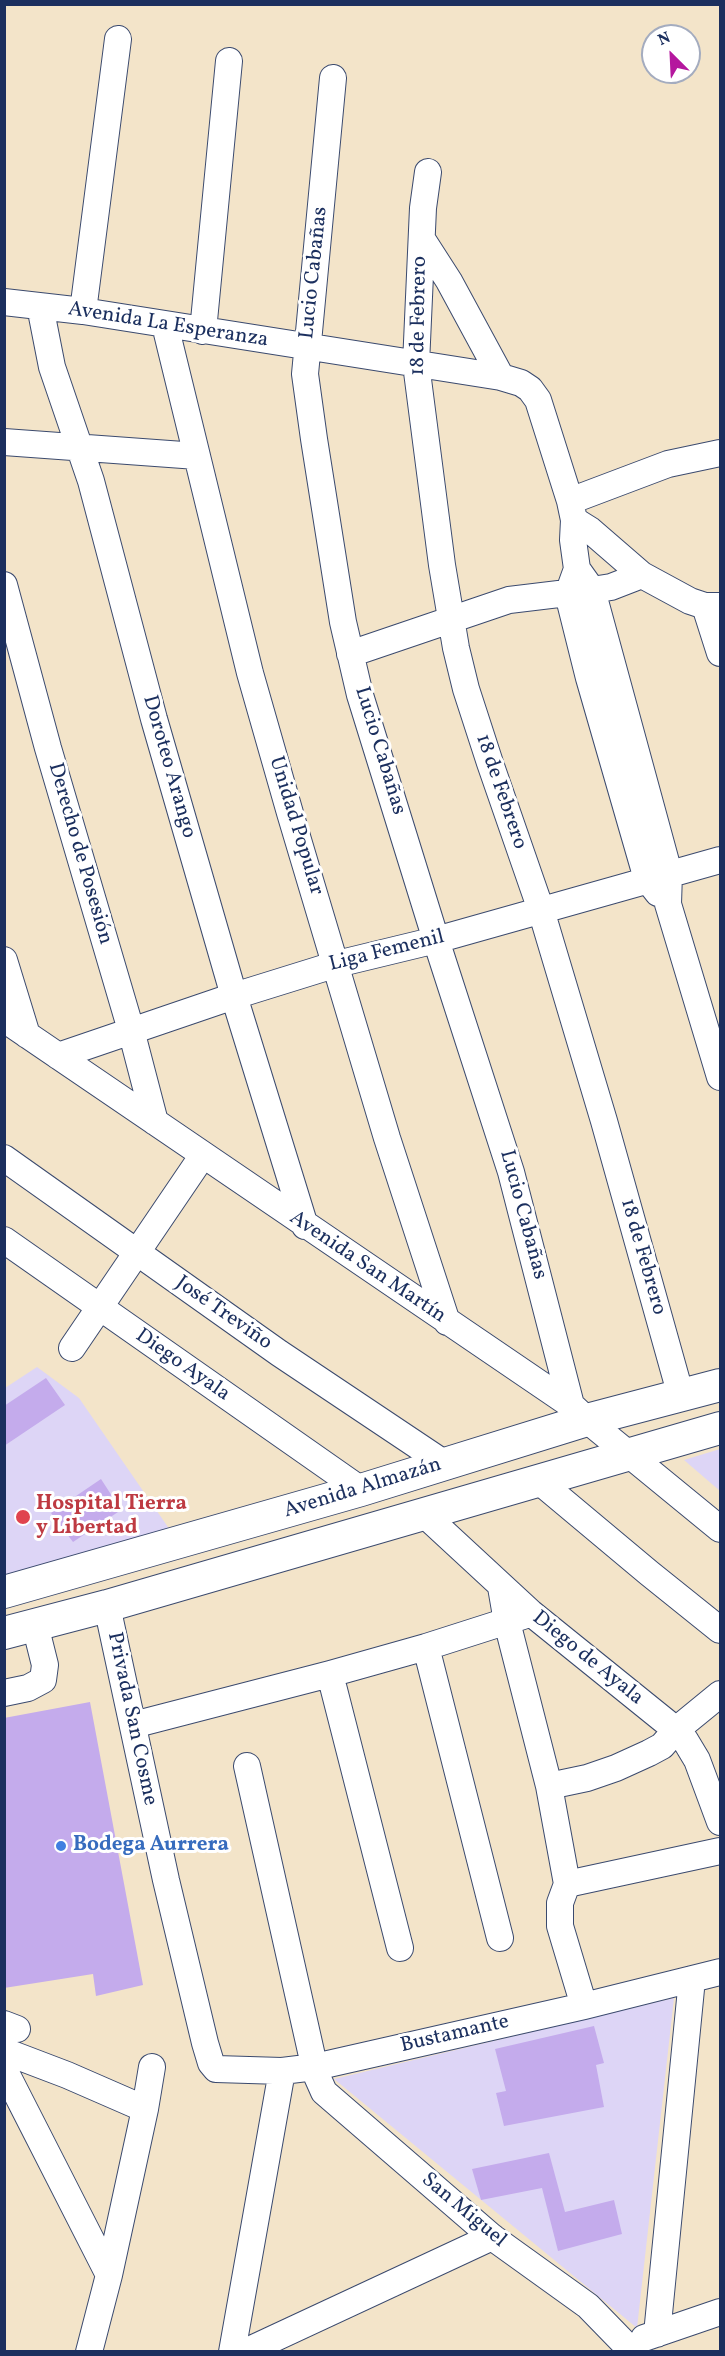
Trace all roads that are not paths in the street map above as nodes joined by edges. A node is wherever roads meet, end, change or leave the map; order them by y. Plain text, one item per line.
1 (118, 39) dead end
2 (230, 61) dead end
3 (333, 78) dead end
4 (428, 172) dead end
5 (422, 239) junction
6 (4, 302) edge
7 (40, 306) junction
8 (82, 311) junction
9 (165, 325) junction
10 (203, 332) junction
11 (307, 347) junction
12 (416, 364) junction
13 (501, 377) junction
14 (4, 442) edge
15 (80, 447) junction
16 (720, 453) edge
17 (197, 456) junction
18 (572, 510) junction
19 (642, 575) junction
20 (4, 585) edge
21 (580, 592) junction
22 (713, 606) edge
23 (450, 620) junction
24 (720, 653) edge
25 (350, 654) junction
26 (720, 860) edge
27 (658, 876) junction
28 (541, 909) junction
29 (436, 940) junction
30 (4, 960) edge
31 (337, 964) junction
32 (234, 996) junction
33 (4, 1019) edge
34 (131, 1030) junction
35 (27, 1035) junction
36 (58, 1056) junction
37 (720, 1077) edge
38 (155, 1122) junction
39 (203, 1155) junction
40 (4, 1158) edge
41 (305, 1226) junction
42 (4, 1240) edge
43 (136, 1253) junction
44 (99, 1307) junction
45 (447, 1322) junction
46 (72, 1348) dead end
47 (720, 1385) edge
48 (681, 1396) junction
49 (579, 1413) junction
50 (720, 1428) edge
51 (629, 1454) junction
52 (445, 1464) junction
53 (539, 1481) junction
54 (361, 1490) junction
55 (425, 1515) junction
56 (720, 1529) edge
57 (4, 1592) edge
58 (107, 1606) junction
59 (519, 1617) junction
60 (35, 1625) junction
61 (720, 1630) edge
62 (4, 1633) edge
63 (426, 1647) junction
64 (330, 1674) junction
65 (4, 1693) edge
66 (720, 1694) edge
67 (133, 1725) junction
68 (676, 1730) junction
69 (247, 1766) dead end
70 (549, 1786) junction
71 (720, 1822) edge
72 (720, 1851) edge
73 (567, 1884) junction
74 (500, 1938) dead end
75 (400, 1948) dead end
76 (720, 1972) edge
77 (692, 1979) junction
78 (584, 2006) junction
79 (9, 2035) edge
80 (205, 2043) joint
81 (152, 2067) dead end
82 (315, 2067) junction
83 (4, 2069) edge
84 (282, 2071) junction
85 (145, 2109) junction
86 (492, 2237) junction
87 (109, 2275) junction
88 (720, 2312) edge
89 (657, 2334) junction
90 (621, 2349) edge
91 (89, 2352) edge
92 (232, 2352) edge
93 (245, 2352) edge

1 - 8 street
2 - 10 street
3 - 11 street, Lucio Cabañas
4 - 5 street, 18 de Febrero
5 - 12 street, 18 de Febrero
5 - 13 street
6 - 7 street, Avenida La Esperanza
7 - 8 street, Avenida La Esperanza
7 - 15 street, Doroteo Arango
8 - 9 street, Avenida La Esperanza
9 - 10 street, Avenida La Esperanza
9 - 17 street, Unidad Popular
10 - 11 street, Avenida La Esperanza
11 - 12 street, Avenida La Esperanza
11 - 25 street, Lucio Cabañas
12 - 13 street, Avenida La Esperanza
12 - 23 street, 18 de Febrero
13 - 18 street, Avenida La Esperanza
14 - 15 street
15 - 17 street
15 - 32 street, Doroteo Arango
16 - 18 street
17 - 31 street, Unidad Popular
18 - 19 street
18 - 21 street
19 - 21 street
19 - 22 street
20 - 34 street, Derecho de Posesión
21 - 23 street
21 - 27 street
22 - 24 street
23 - 25 street
23 - 28 street, 18 de Febrero
25 - 29 street, Lucio Cabañas
26 - 27 street, Liga Femenil
27 - 28 street, Liga Femenil
27 - 37 street
28 - 29 street, Liga Femenil
28 - 48 street, 18 de Febrero
29 - 31 street, Liga Femenil
29 - 49 street, Lucio Cabañas
30 - 35 street
31 - 32 street, Liga Femenil
31 - 45 street, Unidad Popular
32 - 34 street, Liga Femenil
32 - 41 street, Doroteo Arango
33 - 35 street, Avenida San Martín
34 - 36 street, Liga Femenil
34 - 38 street, Derecho de Posesión
35 - 36 street, Avenida San Martín
36 - 38 street, Avenida San Martín
38 - 39 street, Avenida San Martín
39 - 41 street, Avenida San Martín
39 - 43 street
40 - 43 street, José Treviño
41 - 45 street, Avenida San Martín
42 - 44 street, Diego Ayala
43 - 44 street
43 - 52 street, José Treviño
44 - 46 street
44 - 54 street, Diego Ayala
45 - 49 street, Avenida San Martín
47 - 48 main road, Avenida Almazán
48 - 49 main road, Avenida Almazán
49 - 51 street, Avenida San Martín
49 - 52 main road, Avenida Almazán
50 - 51 main road, Avenida Almazán
51 - 53 main road, Avenida Almazán
51 - 56 street, Avenida San Martín
52 - 54 main road, Avenida Almazán
53 - 55 main road, Avenida Almazán
53 - 61 street
54 - 57 main road, Avenida Almazán
55 - 58 main road, Avenida Almazán
55 - 59 street
58 - 60 main road, Avenida Almazán
58 - 67 street, Privada San Cosme
59 - 63 street
59 - 68 street, Diego de Ayala
59 - 70 street
60 - 62 main road, Avenida Almazán
60 - 65 street
63 - 64 street
63 - 74 street
64 - 67 street
64 - 75 street
66 - 68 street
67 - 80 street, Privada San Cosme
68 - 70 street
68 - 71 street, Diego de Ayala
69 - 82 street, San Miguel
70 - 73 street
72 - 73 street
73 - 78 street
76 - 77 street, Bustamante
77 - 78 street, Bustamante
77 - 89 street
78 - 82 street, Bustamante
79 - 85 street
80 - 84 street, Bustamante
81 - 85 street
82 - 84 street, Bustamante
82 - 86 street, San Miguel
83 - 87 street
84 - 92 street
85 - 87 street
86 - 90 street, San Miguel
86 - 93 street
87 - 91 street
88 - 89 street
89 - 90 street

